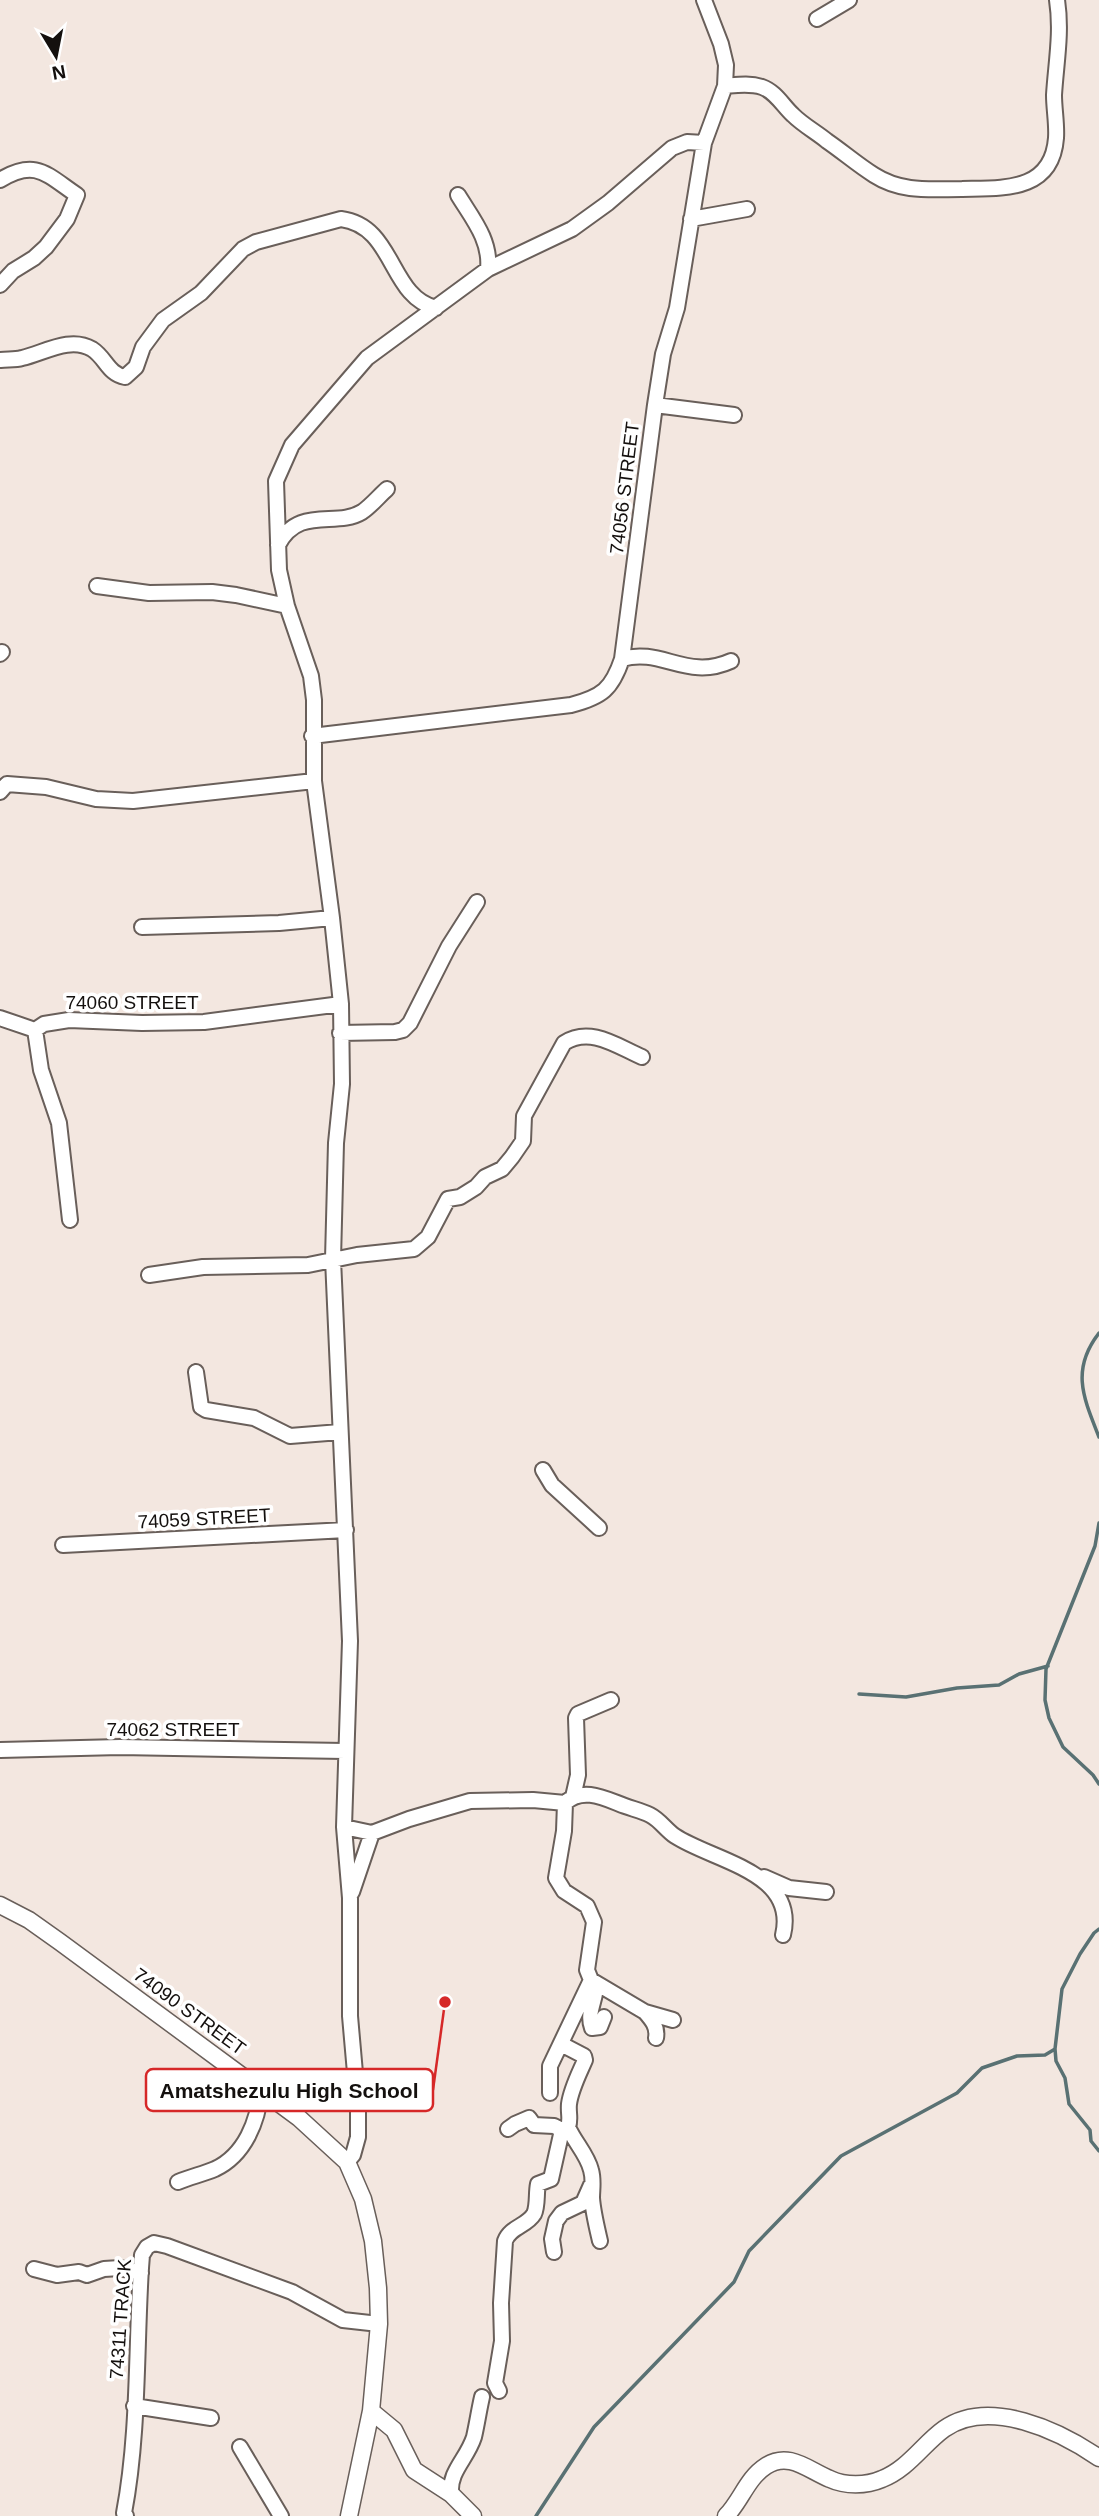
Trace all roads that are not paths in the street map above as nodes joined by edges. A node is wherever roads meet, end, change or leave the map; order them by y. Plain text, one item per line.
1 (704, 0) edge
2 (849, 0) edge
3 (1057, 0) edge
4 (817, 19) dead end
5 (725, 86) junction
6 (704, 143) junction
7 (0, 180) edge
8 (458, 195) dead end
9 (747, 209) dead end
10 (691, 219) junction
11 (488, 269) junction
12 (0, 285) edge
13 (436, 308) junction
14 (0, 360) edge
15 (655, 405) junction
16 (734, 415) dead end
17 (387, 489) dead end
18 (278, 545) junction
19 (97, 586) dead end
20 (287, 606) junction
21 (622, 659) junction
22 (731, 662) dead end
23 (312, 736) junction
24 (314, 781) junction
25 (0, 792) edge
26 (478, 902) dead end
27 (332, 918) junction
28 (142, 927) dead end
29 (341, 1004) junction
30 (0, 1018) edge
31 (35, 1030) junction
32 (340, 1033) junction
33 (642, 1057) dead end
34 (70, 1220) dead end
35 (333, 1259) junction
36 (149, 1275) dead end
37 (196, 1372) dead end
38 (340, 1432) junction
39 (543, 1470) dead end
40 (599, 1528) dead end
41 (346, 1530) junction
42 (64, 1545) dead end
43 (611, 1700) dead end
44 (0, 1750) edge
45 (345, 1751) junction
46 (569, 1800) junction
47 (344, 1827) junction
48 (372, 1833) junction
49 (759, 1878) junction
50 (826, 1892) dead end
51 (350, 1898) junction
52 (0, 1905) edge
53 (783, 1935) dead end
54 (594, 1982) junction
55 (645, 2012) junction
56 (604, 2017) dead end
57 (673, 2020) dead end
58 (656, 2038) dead end
59 (561, 2043) junction
60 (261, 2090) junction
61 (550, 2093) dead end
62 (565, 2129) junction
63 (508, 2130) dead end
64 (347, 2162) junction
65 (593, 2180) junction
66 (178, 2182) dead end
67 (580, 2204) junction
68 (596, 2218) junction
69 (600, 2241) dead end
70 (554, 2252) dead end
71 (34, 2269) dead end
72 (141, 2273) junction
73 (379, 2324) junction
74 (499, 2391) dead end
75 (482, 2397) dead end
76 (134, 2406) junction
77 (371, 2411) junction
78 (211, 2418) dead end
79 (240, 2447) dead end
80 (1099, 2458) edge
81 (450, 2494) junction
82 (126, 2516) edge
83 (281, 2516) edge
84 (349, 2516) edge
85 (473, 2516) edge
86 (726, 2516) edge

1 - 5 street, 74056 STREET
2 - 4 street
3 - 5 street
5 - 6 street, 74056 STREET
6 - 10 street, 74056 STREET
6 - 11 street
7 - 12 street
8 - 11 street
9 - 10 street
10 - 15 street, 74056 STREET
11 - 13 street
13 - 14 street
13 - 18 street
15 - 16 street
15 - 21 street, 74056 STREET
17 - 18 street
18 - 20 street
19 - 20 street
20 - 23 street
21 - 22 street
21 - 23 street, 74056 STREET
23 - 24 street
24 - 25 street
24 - 27 street
26 - 32 street
27 - 28 street
27 - 29 street
29 - 31 street, 74060 STREET
29 - 32 street
30 - 31 street
31 - 34 street
32 - 35 street
33 - 35 street
35 - 36 street
35 - 38 street
37 - 38 street
38 - 41 street
39 - 40 street
41 - 42 street, 74059 STREET
41 - 45 street
43 - 46 street
44 - 45 street, 74062 STREET
45 - 47 street
46 - 48 street
46 - 49 street
46 - 54 street
47 - 48 street
47 - 51 street
48 - 51 street
49 - 50 street
49 - 53 street
51 - 64 street
52 - 60 street, 74090 STREET
54 - 55 street
54 - 56 street
54 - 59 street
55 - 57 street
55 - 58 street
59 - 61 street
59 - 62 street
60 - 64 street, 74090 STREET
60 - 66 street
62 - 63 street
62 - 65 street
62 - 74 street
64 - 73 street
65 - 67 street
65 - 68 street
67 - 68 street
67 - 70 street
68 - 69 street
71 - 72 street
72 - 73 street, 74311 TRACK
72 - 76 street, 74311 TRACK
73 - 77 street
75 - 81 street
76 - 78 street
76 - 82 street, 74311 TRACK
77 - 81 street
77 - 84 street
79 - 83 street
80 - 86 street
81 - 85 street

